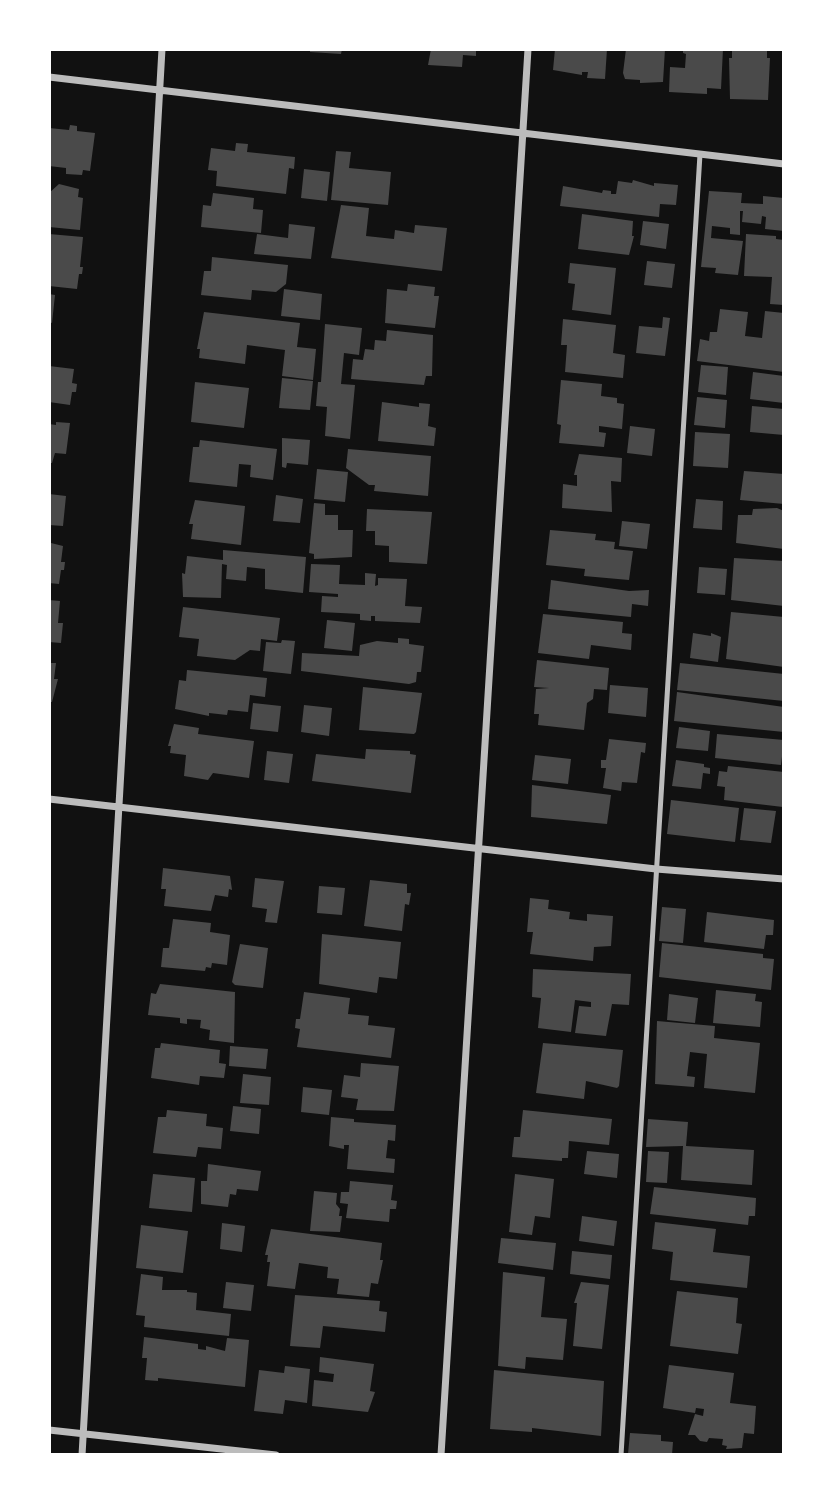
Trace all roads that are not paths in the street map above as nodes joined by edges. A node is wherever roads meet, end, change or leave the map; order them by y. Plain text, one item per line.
1 (162, 49) edge
2 (528, 49) edge
3 (49, 77) edge
4 (159, 90) junction
5 (523, 132) junction
6 (700, 154) junction
7 (784, 164) edge
8 (49, 799) edge
9 (117, 807) junction
10 (477, 848) junction
11 (656, 869) junction
12 (784, 879) edge
13 (49, 1430) edge
14 (83, 1434) junction
15 (82, 1455) edge
16 (276, 1455) edge
17 (441, 1455) edge
18 (621, 1455) edge

1 - 4 street
2 - 5 street
3 - 4 street
4 - 5 street
4 - 9 street
5 - 6 street
5 - 10 street
6 - 7 street
6 - 11 lane
8 - 9 street
9 - 10 street
9 - 14 street
10 - 11 street
10 - 17 street
11 - 12 street
11 - 18 lane
13 - 14 street
14 - 15 street
14 - 16 street

